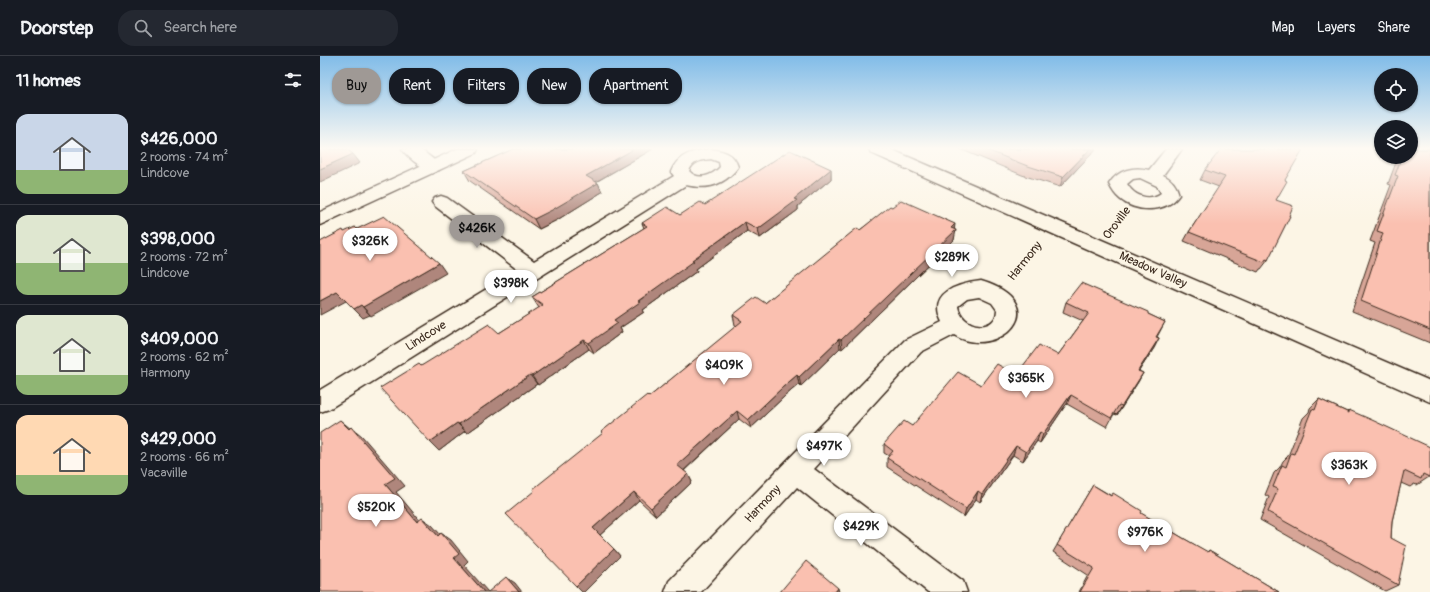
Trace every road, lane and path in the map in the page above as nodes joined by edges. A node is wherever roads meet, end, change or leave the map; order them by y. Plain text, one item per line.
1 (416, 174) edge
2 (934, 174) edge
3 (1129, 174) edge
4 (1144, 174) edge
5 (1153, 176) joint
6 (684, 178) dead end
7 (1134, 200) junction
8 (441, 202) dead end
9 (320, 219) edge
10 (1053, 226) junction
11 (1099, 246) junction
12 (533, 271) junction
13 (997, 296) junction
14 (955, 325) junction
15 (1430, 392) edge
16 (320, 402) edge
17 (795, 470) junction
18 (680, 592) edge
19 (952, 592) edge

1 - 9 street
2 - 10 street, Meadow Valley
3 - 7 street, Oroville
4 - 5 street, Oroville
5 - 7 street, Oroville
6 - 12 street, Lindcove
7 - 11 path, Oroville
8 - 12 street
10 - 11 street, Meadow Valley
10 - 13 path, Harmony
11 - 15 street, Meadow Valley
12 - 16 street, Lindcove
13 - 14 street
13 - 14 street
14 - 17 street, Harmony
17 - 18 street, Harmony
17 - 19 street

